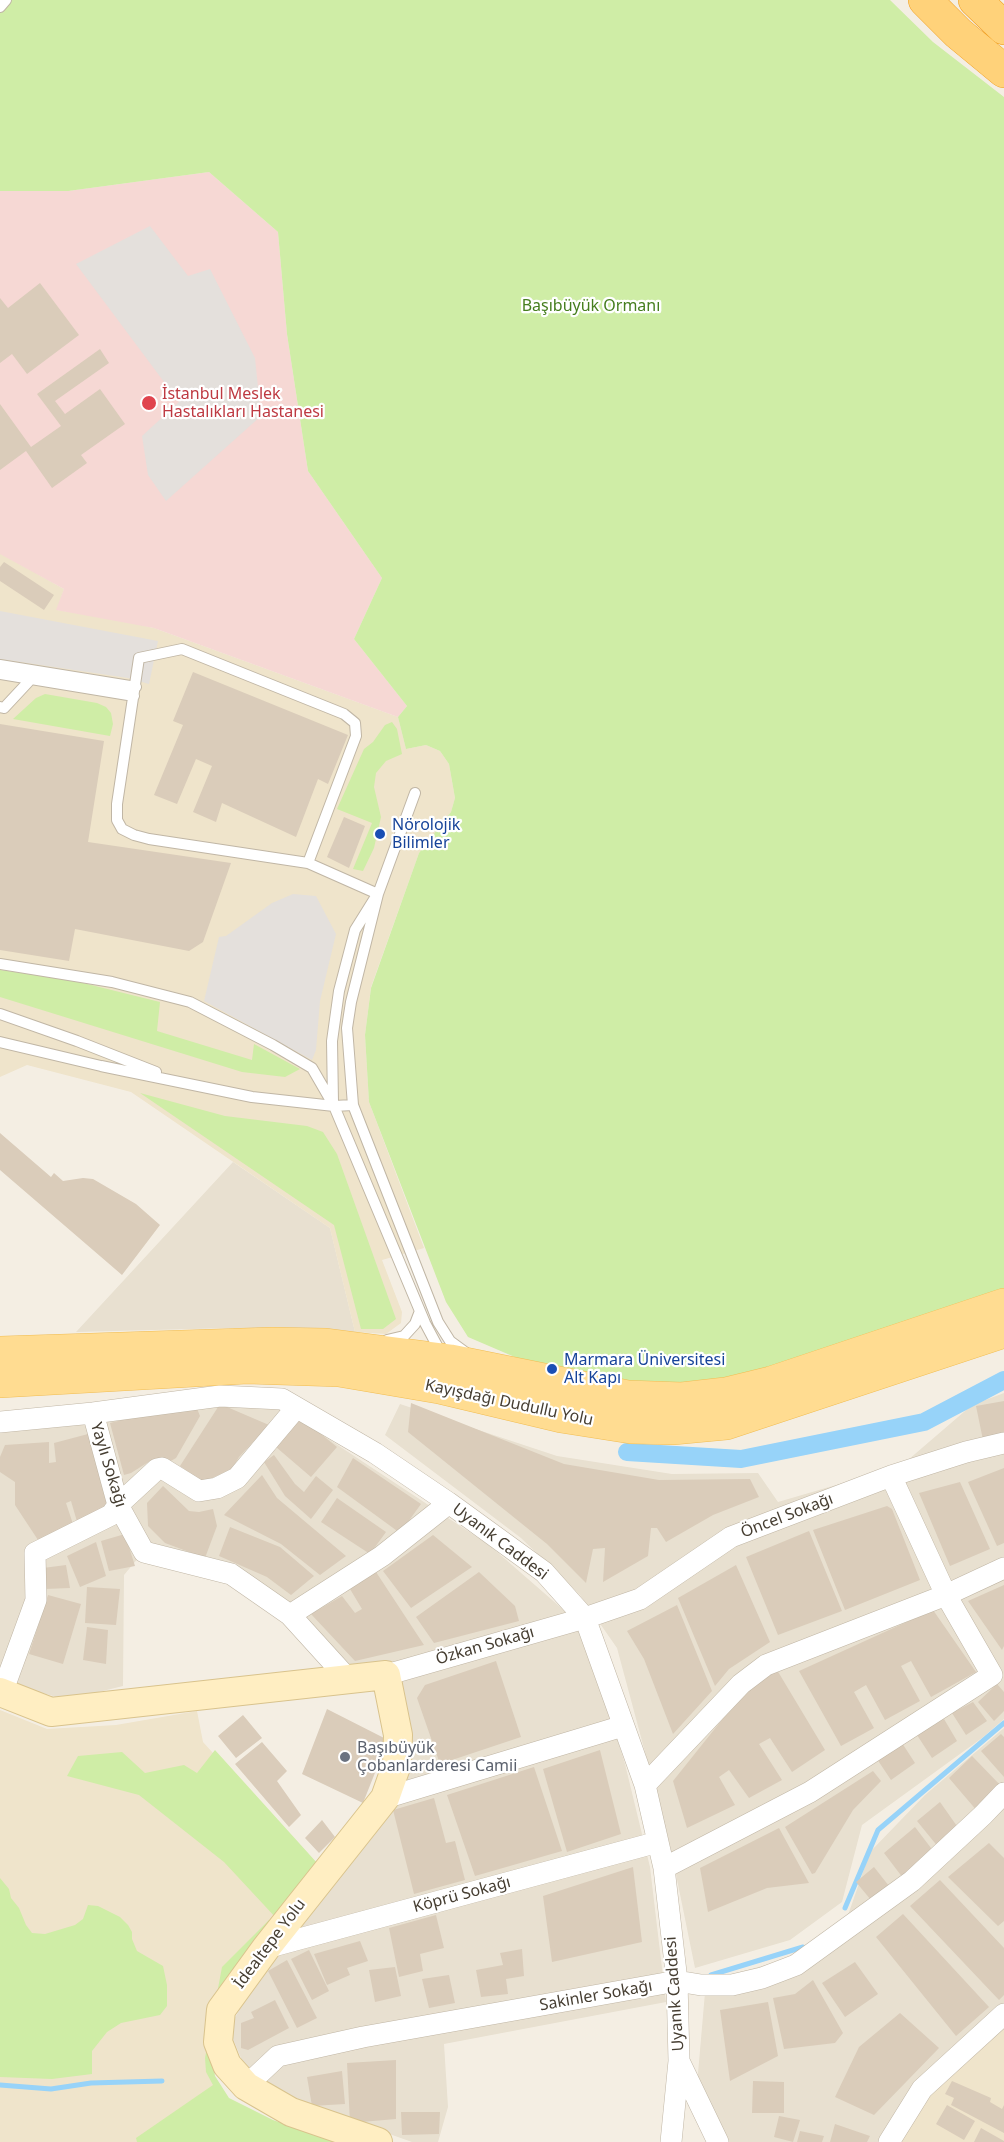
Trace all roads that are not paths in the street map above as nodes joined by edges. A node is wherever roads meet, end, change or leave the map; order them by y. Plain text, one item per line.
1 (6, 0) edge
2 (925, 0) edge
3 (975, 0) edge
4 (0, 7) edge
5 (1004, 28) edge
6 (1004, 71) edge
7 (0, 665) edge
8 (0, 674) edge
9 (31, 674) junction
10 (135, 691) junction
11 (0, 707) edge
12 (415, 793) dead end
13 (308, 863) junction
14 (378, 894) junction
15 (0, 964) edge
16 (0, 1014) edge
17 (0, 1042) edge
18 (185, 1083) junction
19 (353, 1105) junction
20 (334, 1106) junction
21 (1004, 1305) edge
22 (420, 1311) junction
23 (1004, 1331) edge
24 (326, 1346) junction
25 (0, 1353) edge
26 (457, 1378) junction
27 (532, 1378) junction
28 (0, 1381) edge
29 (296, 1408) junction
30 (93, 1413) junction
31 (0, 1422) edge
32 (1004, 1443) edge
33 (891, 1476) junction
34 (449, 1503) junction
35 (118, 1505) junction
36 (1004, 1568) edge
37 (946, 1595) junction
38 (290, 1615) junction
39 (585, 1618) junction
40 (386, 1675) junction
41 (349, 1680) junction
42 (1, 1693) edge
43 (623, 1726) junction
44 (645, 1785) junction
45 (1004, 1793) edge
46 (385, 1798) junction
47 (658, 1842) junction
48 (664, 1868) junction
49 (266, 1948) junction
50 (677, 1981) junction
51 (1004, 2014) edge
52 (679, 2061) junction
53 (246, 2086) junction
54 (378, 2142) edge
55 (671, 2142) edge
56 (718, 2142) edge
57 (890, 2142) edge

1 - 4 lane
2 - 6 highway
3 - 5 highway
7 - 9 lane
8 - 9 lane
9 - 10 lane
9 - 11 lane
10 - 13 lane
10 - 13 lane
12 - 14 lane
13 - 14 lane
14 - 19 lane
14 - 20 lane
15 - 20 lane
16 - 18 lane
17 - 18 lane
18 - 20 lane
19 - 20 lane
19 - 27 lane
20 - 22 lane
21 - 27 main road, Kayışdağı Dudullu Yolu
22 - 24 lane
22 - 26 lane
23 - 26 main road, Kayışdağı Dudullu Yolu
24 - 25 main road, Kayışdağı Dudullu Yolu
24 - 26 main road, Kayışdağı Dudullu Yolu
26 - 27 main road, Kayışdağı Dudullu Yolu
26 - 28 main road, Kayışdağı Dudullu Yolu
29 - 30 street, Uyanık Caddesi
29 - 34 street, Uyanık Caddesi
29 - 35 street
30 - 31 street, Uyanık Caddesi
30 - 35 street, Yaylı Sokağı
32 - 33 street, Öncel Sokağı
33 - 37 street
33 - 39 street, Öncel Sokağı
34 - 38 street
34 - 39 street, Uyanık Caddesi
35 - 38 street, Yaylı Sokağı
35 - 42 street
36 - 37 street
37 - 44 street
37 - 48 street
38 - 41 street, Yaylı Sokağı
39 - 40 street, Özkan Sokağı
39 - 43 street, Uyanık Caddesi
40 - 41 main road
40 - 46 main road, İdealtepe Yolu
41 - 42 main road
43 - 44 street, Uyanık Caddesi
43 - 46 street
44 - 47 street, Uyanık Caddesi
45 - 50 street, Sakinler Sokağı
46 - 49 main road, İdealtepe Yolu
47 - 48 street, Uyanık Caddesi
47 - 49 street, Köprü Sokağı
48 - 50 street, Uyanık Caddesi
49 - 53 main road, İdealtepe Yolu
50 - 52 street, Uyanık Caddesi
50 - 53 street, Sakinler Sokağı
51 - 57 street
52 - 55 street, Uyanık Caddesi
52 - 56 street
53 - 54 main road, İdealtepe Yolu

